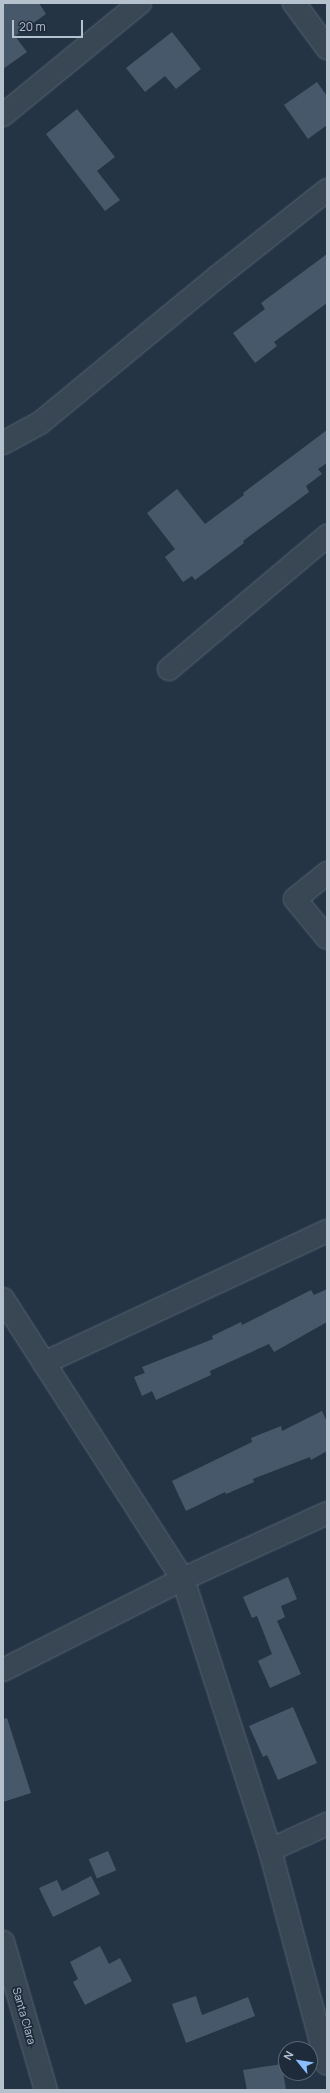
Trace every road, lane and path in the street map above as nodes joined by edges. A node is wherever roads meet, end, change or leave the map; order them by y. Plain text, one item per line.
1 (140, 3) edge
2 (294, 3) edge
3 (327, 48) edge
4 (3, 115) edge
5 (327, 190) edge
6 (3, 443) edge
7 (327, 536) edge
8 (169, 668) dead end
9 (327, 873) edge
10 (327, 938) edge
11 (327, 1231) edge
12 (3, 1299) edge
13 (44, 1363) junction
14 (327, 1513) edge
15 (183, 1579) junction
16 (3, 1670) edge
17 (327, 1824) edge
18 (270, 1850) junction
19 (3, 1942) edge
20 (327, 2064) edge
21 (46, 2090) edge

1 - 4 street
2 - 3 street
5 - 6 street
7 - 8 street
9 - 10 street
11 - 13 street
12 - 13 street
13 - 15 street
14 - 15 street
15 - 16 street
15 - 18 street
17 - 18 street
18 - 20 street
19 - 21 street, Santa Clara

